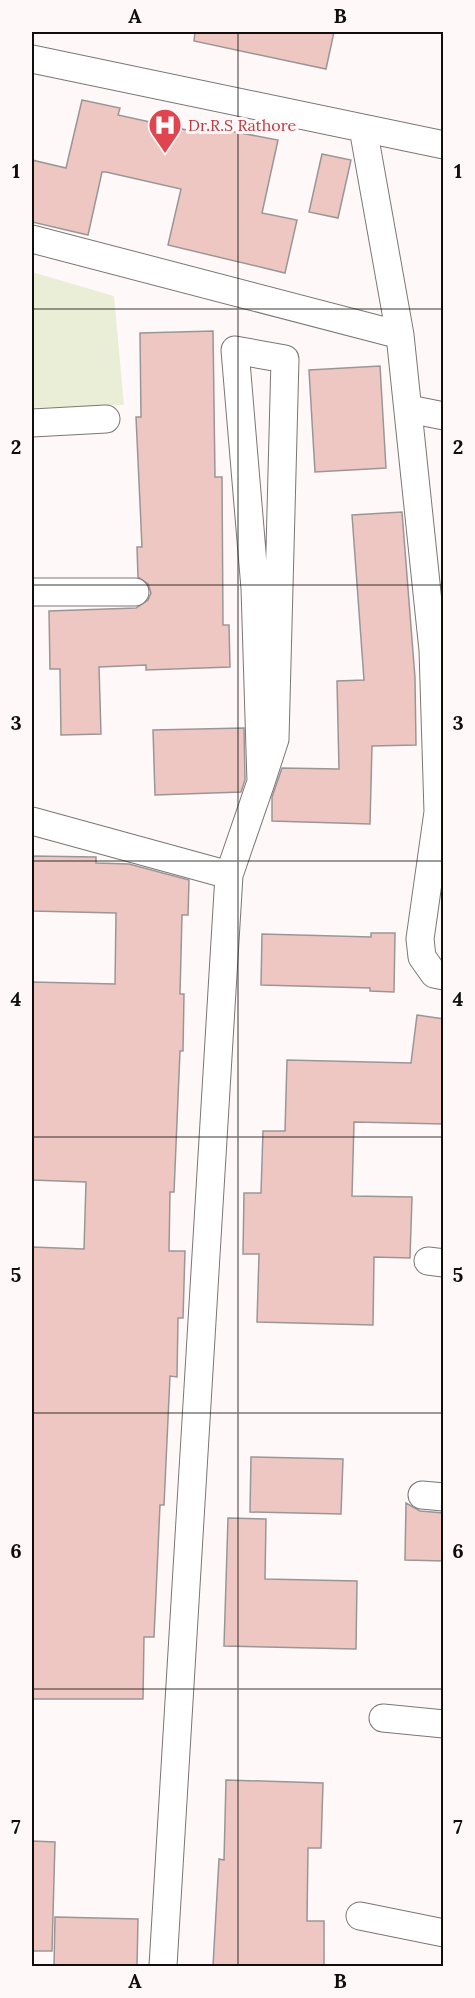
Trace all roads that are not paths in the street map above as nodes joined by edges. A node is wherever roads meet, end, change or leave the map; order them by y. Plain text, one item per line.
1 (32, 59) edge
2 (363, 128) junction
3 (444, 144) edge
4 (32, 240) edge
5 (400, 334) junction
6 (409, 409) junction
7 (444, 416) edge
8 (106, 419) dead end
9 (32, 423) edge
10 (32, 592) edge
11 (135, 592) dead end
12 (438, 650) edge
13 (261, 782) junction
14 (32, 821) edge
15 (229, 875) junction
16 (444, 976) edge
17 (382, 1718) dead end
18 (444, 1724) edge
19 (360, 1916) dead end
20 (444, 1934) edge
21 (163, 1966) edge

1 - 2 street
2 - 3 street
2 - 5 street
4 - 5 street
5 - 6 street
6 - 7 street
6 - 12 street
8 - 9 street
10 - 11 street
12 - 16 street
13 - 13 street
13 - 15 street
14 - 15 street
15 - 21 street
17 - 18 street
19 - 20 street

